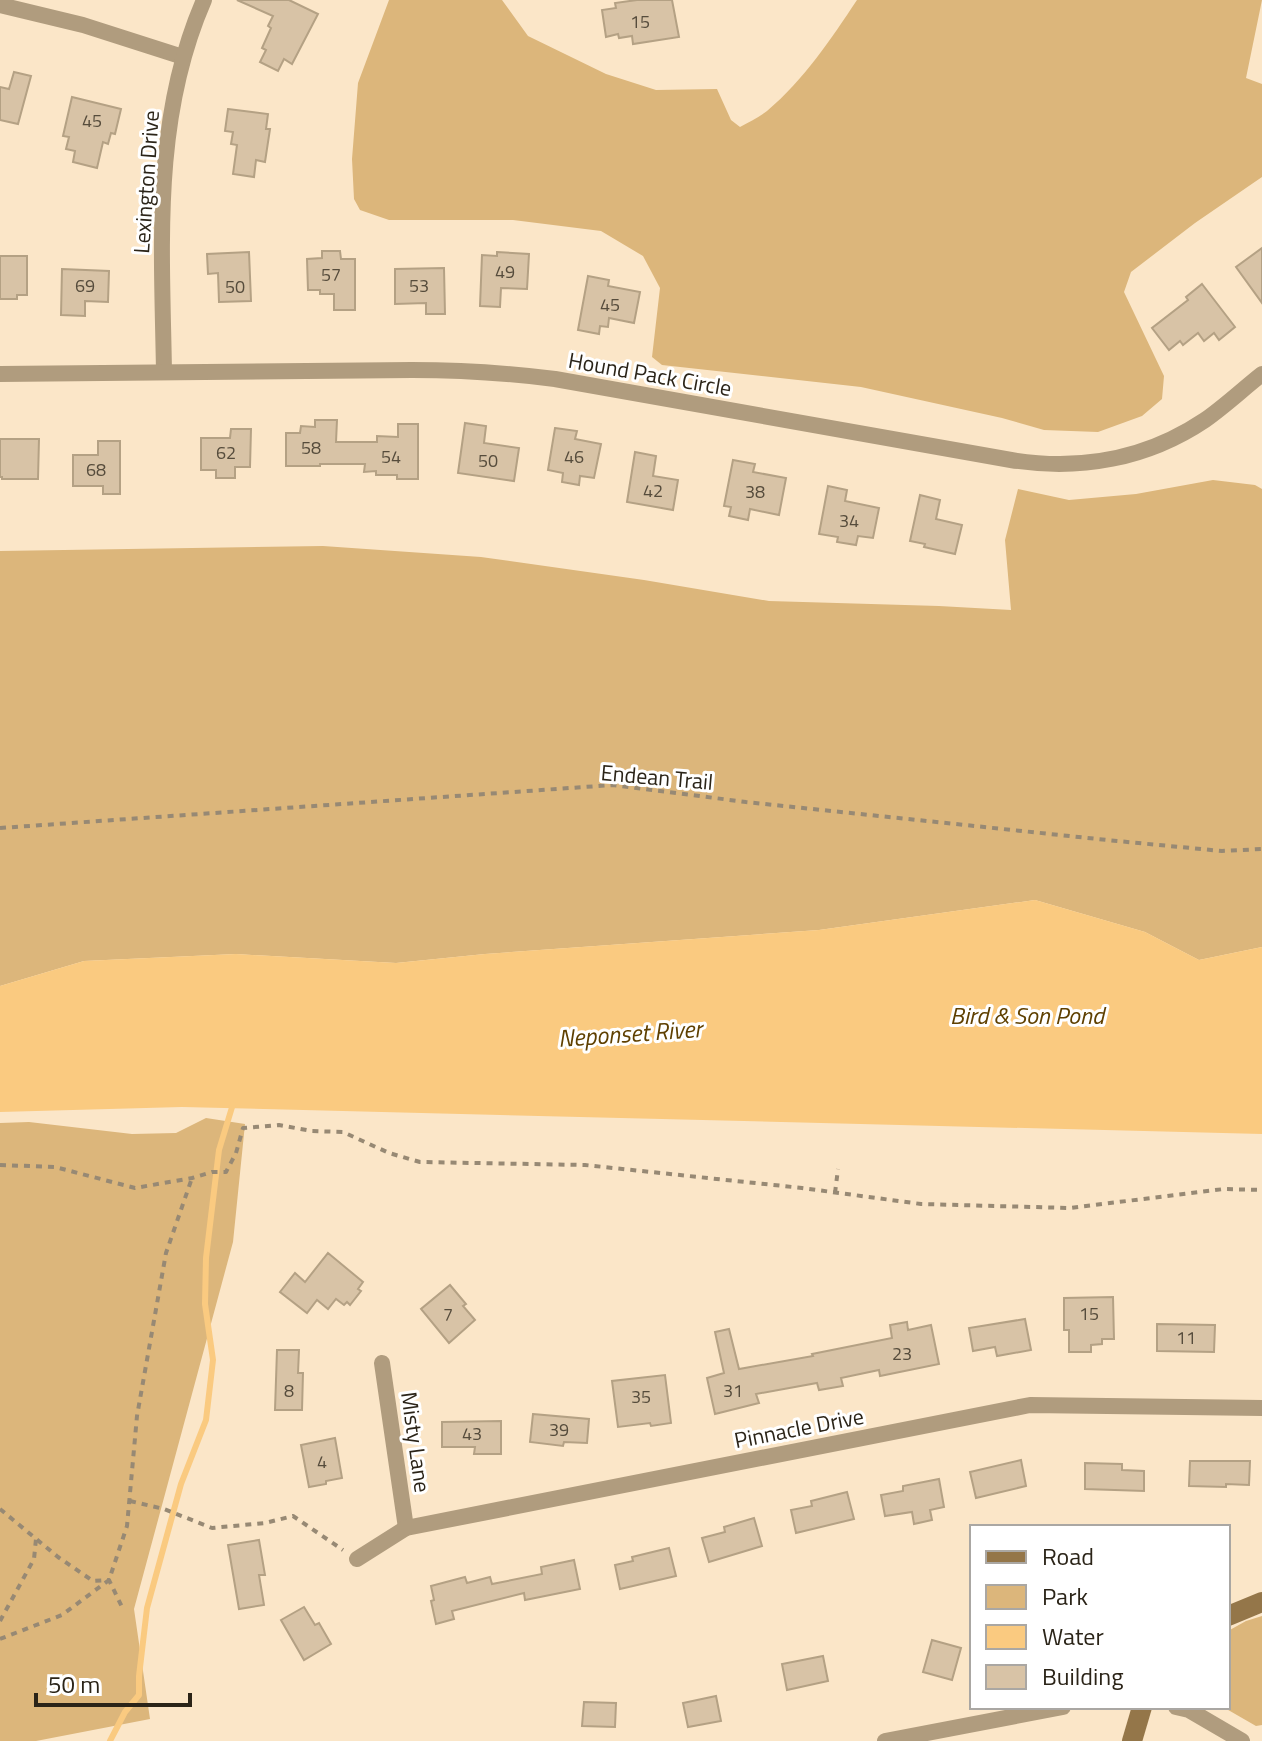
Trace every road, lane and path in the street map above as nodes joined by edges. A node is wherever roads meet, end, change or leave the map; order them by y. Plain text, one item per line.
1 (204, 0) edge
2 (0, 5) edge
3 (183, 57) junction
4 (164, 372) junction
5 (0, 374) edge
6 (1262, 374) edge
7 (0, 828) edge
8 (1262, 849) edge
9 (0, 1165) edge
10 (838, 1169) dead end
11 (192, 1178) junction
12 (1262, 1190) edge
13 (835, 1193) junction
14 (382, 1363) dead end
15 (1262, 1408) edge
16 (130, 1501) junction
17 (0, 1509) edge
18 (406, 1528) junction
19 (36, 1539) junction
20 (357, 1559) joint
21 (109, 1580) junction
22 (1262, 1602) edge
23 (122, 1607) dead end
24 (1230, 1615) edge
25 (0, 1621) edge
26 (0, 1639) edge
27 (1053, 1709) edge
28 (1141, 1709) edge
29 (1185, 1709) edge
30 (885, 1741) edge
31 (1132, 1741) edge
32 (1242, 1741) edge

1 - 3 street, Lexington Drive
2 - 3 street
3 - 4 street, Lexington Drive
4 - 5 street, Hound Pack Circle
4 - 6 street, Hound Pack Circle
7 - 8 path, Endean Trail
9 - 11 path
10 - 13 path
11 - 13 path
11 - 16 path
12 - 13 path
14 - 18 street, Misty Lane
15 - 18 street, Pinnacle Drive
16 - 20 path
16 - 21 path
17 - 19 path
18 - 20 street, Pinnacle Drive
19 - 21 path
19 - 25 path
21 - 23 path
21 - 26 path
22 - 24 street
27 - 30 street
28 - 31 street
29 - 32 street

